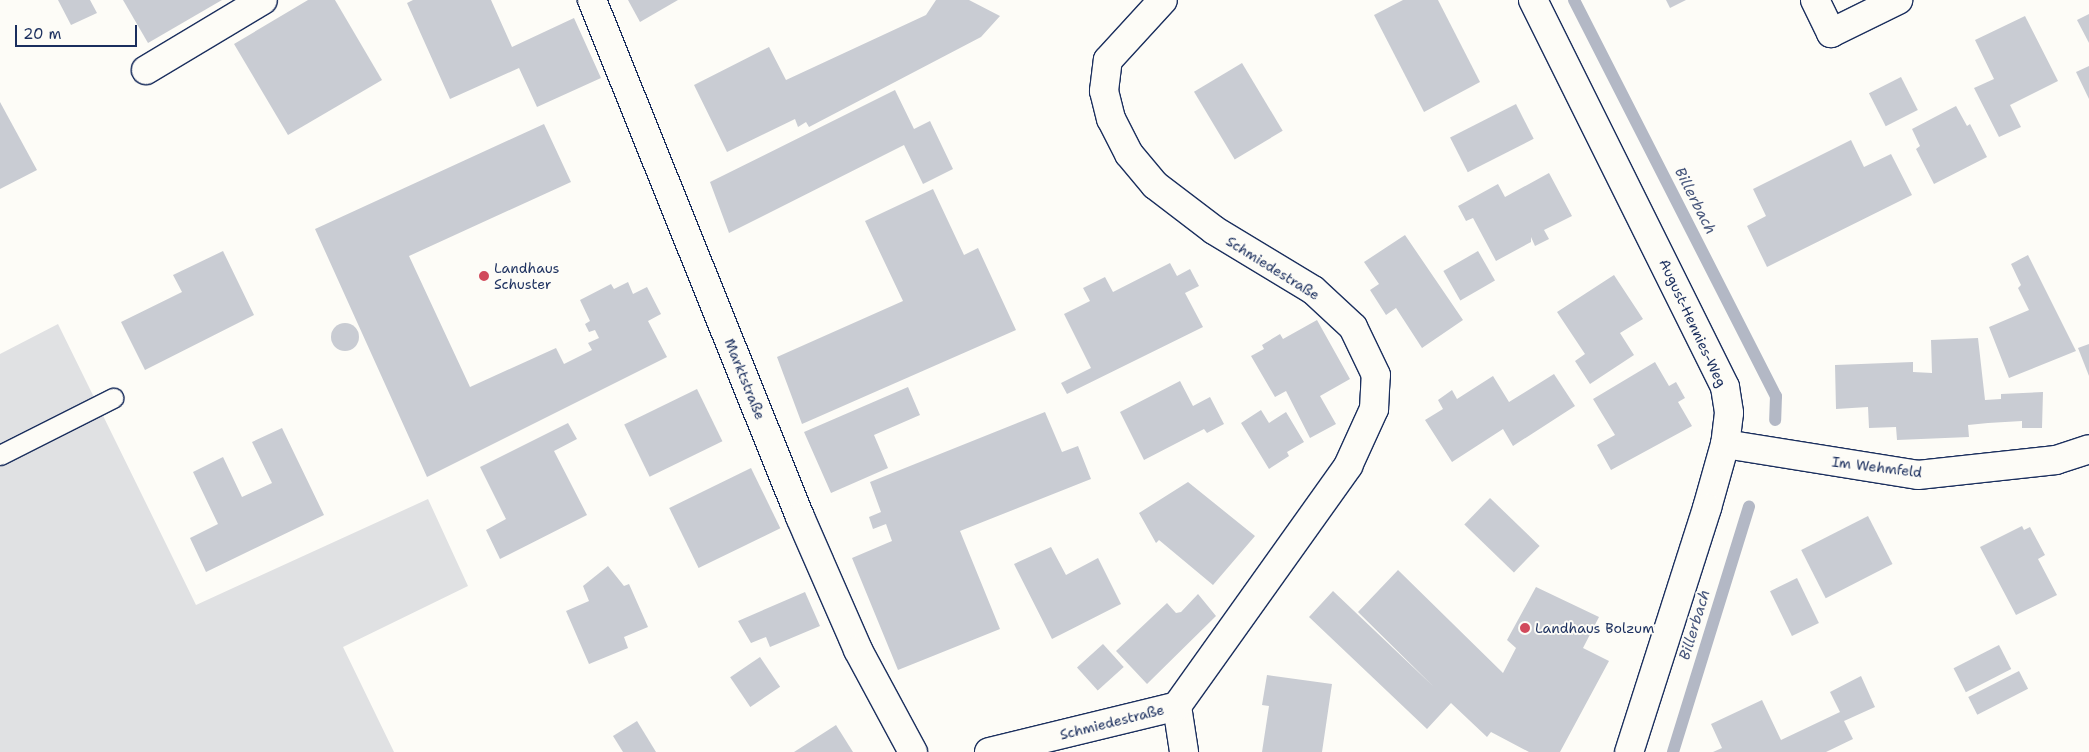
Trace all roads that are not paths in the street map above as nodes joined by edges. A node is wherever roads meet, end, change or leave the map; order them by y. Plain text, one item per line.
1 (263, 0) edge
2 (592, 0) edge
3 (1162, 0) edge
4 (1533, 0) edge
5 (1814, 0) edge
6 (1898, 0) edge
7 (146, 70) dead end
8 (113, 398) dead end
9 (1725, 444) junction
10 (2089, 449) edge
11 (0, 455) edge
12 (1177, 706) junction
13 (913, 752) edge
14 (989, 752) edge
15 (1184, 752) edge
16 (1629, 752) edge

1 - 7 street
2 - 13 street, Marktstraße
3 - 12 street, Schmiedestraße
4 - 9 street, August-Hennies-Weg
5 - 6 street
8 - 11 lane
9 - 10 street, Im Wehmfeld
9 - 16 street, August-Hennies-Weg
12 - 14 street, Schmiedestraße
12 - 15 street, Schmiedestraße

